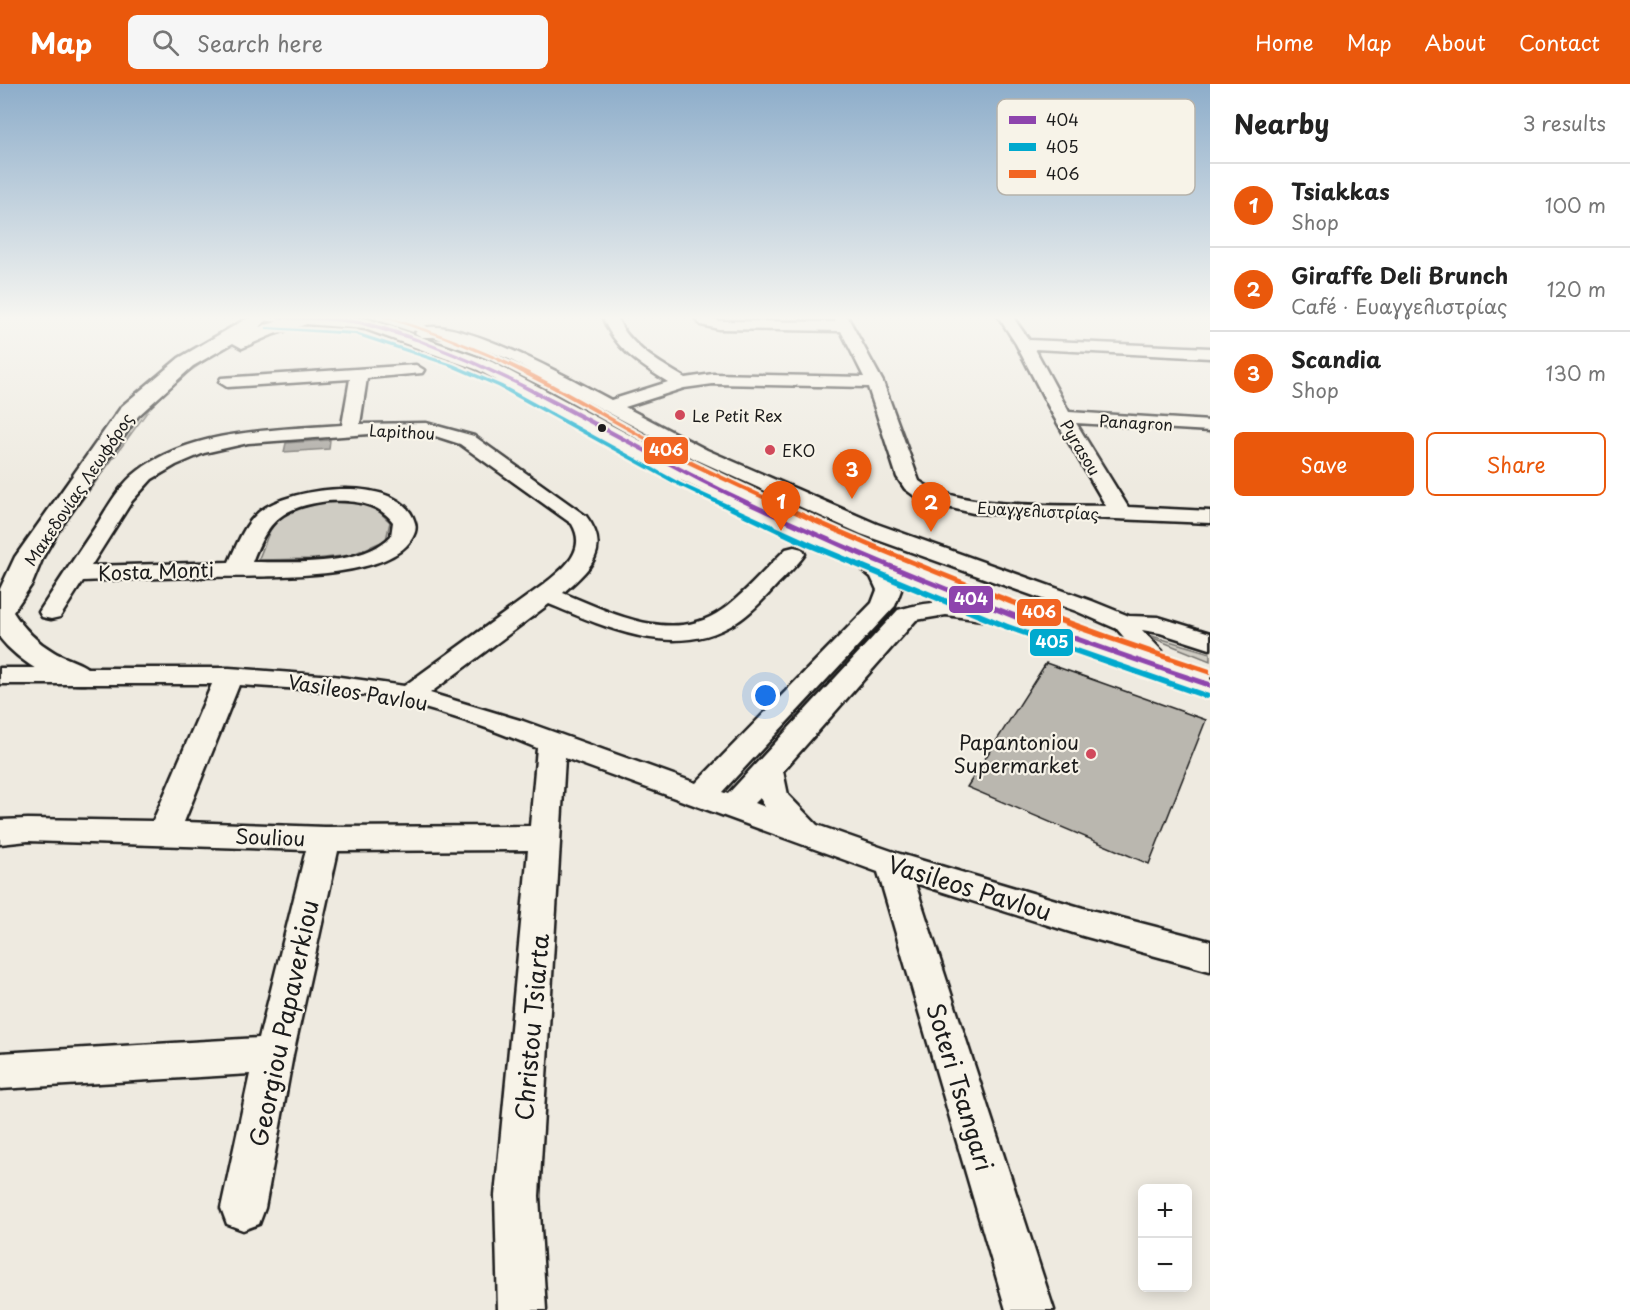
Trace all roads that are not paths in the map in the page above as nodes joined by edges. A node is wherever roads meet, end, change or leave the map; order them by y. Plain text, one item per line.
1 (172, 373) edge
2 (195, 373) edge
3 (370, 373) edge
4 (498, 373) edge
5 (521, 373) edge
6 (548, 373) edge
7 (666, 373) edge
8 (870, 373) edge
9 (1040, 373) edge
10 (359, 374) junction
11 (226, 382) dead end
12 (875, 382) junction
13 (682, 383) junction
14 (610, 406) junction
15 (1063, 417) junction
16 (1210, 426) edge
17 (350, 429) junction
18 (140, 430) dead end
19 (121, 458) dead end
20 (1122, 515) junction
21 (1210, 517) edge
22 (849, 549) junction
23 (794, 554) dead end
24 (238, 569) junction
25 (74, 574) junction
26 (18, 584) junction
27 (546, 594) junction
28 (0, 612) edge
29 (51, 612) dead end
30 (1015, 618) junction
31 (1126, 624) junction
32 (1210, 641) edge
33 (1149, 651) junction
34 (1210, 670) edge
35 (0, 676) edge
36 (79, 676) junction
37 (229, 676) junction
38 (1210, 685) edge
39 (409, 695) junction
40 (552, 743) junction
41 (768, 768) junction
42 (700, 796) junction
43 (734, 807) junction
44 (0, 832) edge
45 (164, 833) junction
46 (811, 834) junction
47 (546, 838) junction
48 (325, 839) junction
49 (892, 864) junction
50 (1210, 956) edge
51 (274, 1055) junction
52 (0, 1071) edge
53 (243, 1208) dead end
54 (522, 1310) edge
55 (1030, 1310) edge

1 - 26 main road, Μακεδονίας Λεωφόρος
2 - 18 main road, Μακεδονίας Λεωφόρος
3 - 10 street
4 - 22 main road
5 - 33 main road
6 - 14 street
7 - 13 street
8 - 12 street, Ευαγγελιστρίας
9 - 15 street, Pyrasou
10 - 11 street
10 - 17 street
12 - 13 street
12 - 20 street, Ευαγγελιστρίας
13 - 14 street
14 - 31 street
15 - 16 street, Panagron
15 - 20 street, Pyrasou
17 - 25 street, Lapithou
17 - 27 street, Lapithou
19 - 26 main road, Μακεδονίας Λεωφόρος
20 - 21 street, Ευαγγελιστρίας
22 - 30 main road
22 - 42 street
23 - 27 street
24 - 24 street, Kosta Monti
24 - 25 street, Kosta Monti
25 - 29 street, Lapithou
26 - 28 main road, Μακεδονίας Λεωφόρος
27 - 39 street, Lapithou
28 - 36 main road
30 - 38 main road
30 - 41 street
31 - 32 street
31 - 33 street
33 - 34 main road
35 - 36 street, Vasileos Pavlou
36 - 37 street, Vasileos Pavlou
37 - 39 street, Vasileos Pavlou
37 - 45 street
39 - 40 street, Vasileos Pavlou
40 - 42 street, Vasileos Pavlou
40 - 47 street, Christou Tsiarta
41 - 43 street
41 - 46 street
42 - 43 street, Vasileos Pavlou
43 - 46 street, Vasileos Pavlou
44 - 45 street, Souliou
45 - 48 street, Souliou
46 - 49 street, Vasileos Pavlou
47 - 48 street, Souliou
47 - 54 street, Christou Tsiarta
48 - 51 street, Georgiou Papaverkiou
49 - 50 street, Vasileos Pavlou
49 - 55 street, Soteri Tsangari
51 - 52 street
51 - 53 street, Georgiou Papaverkiou

